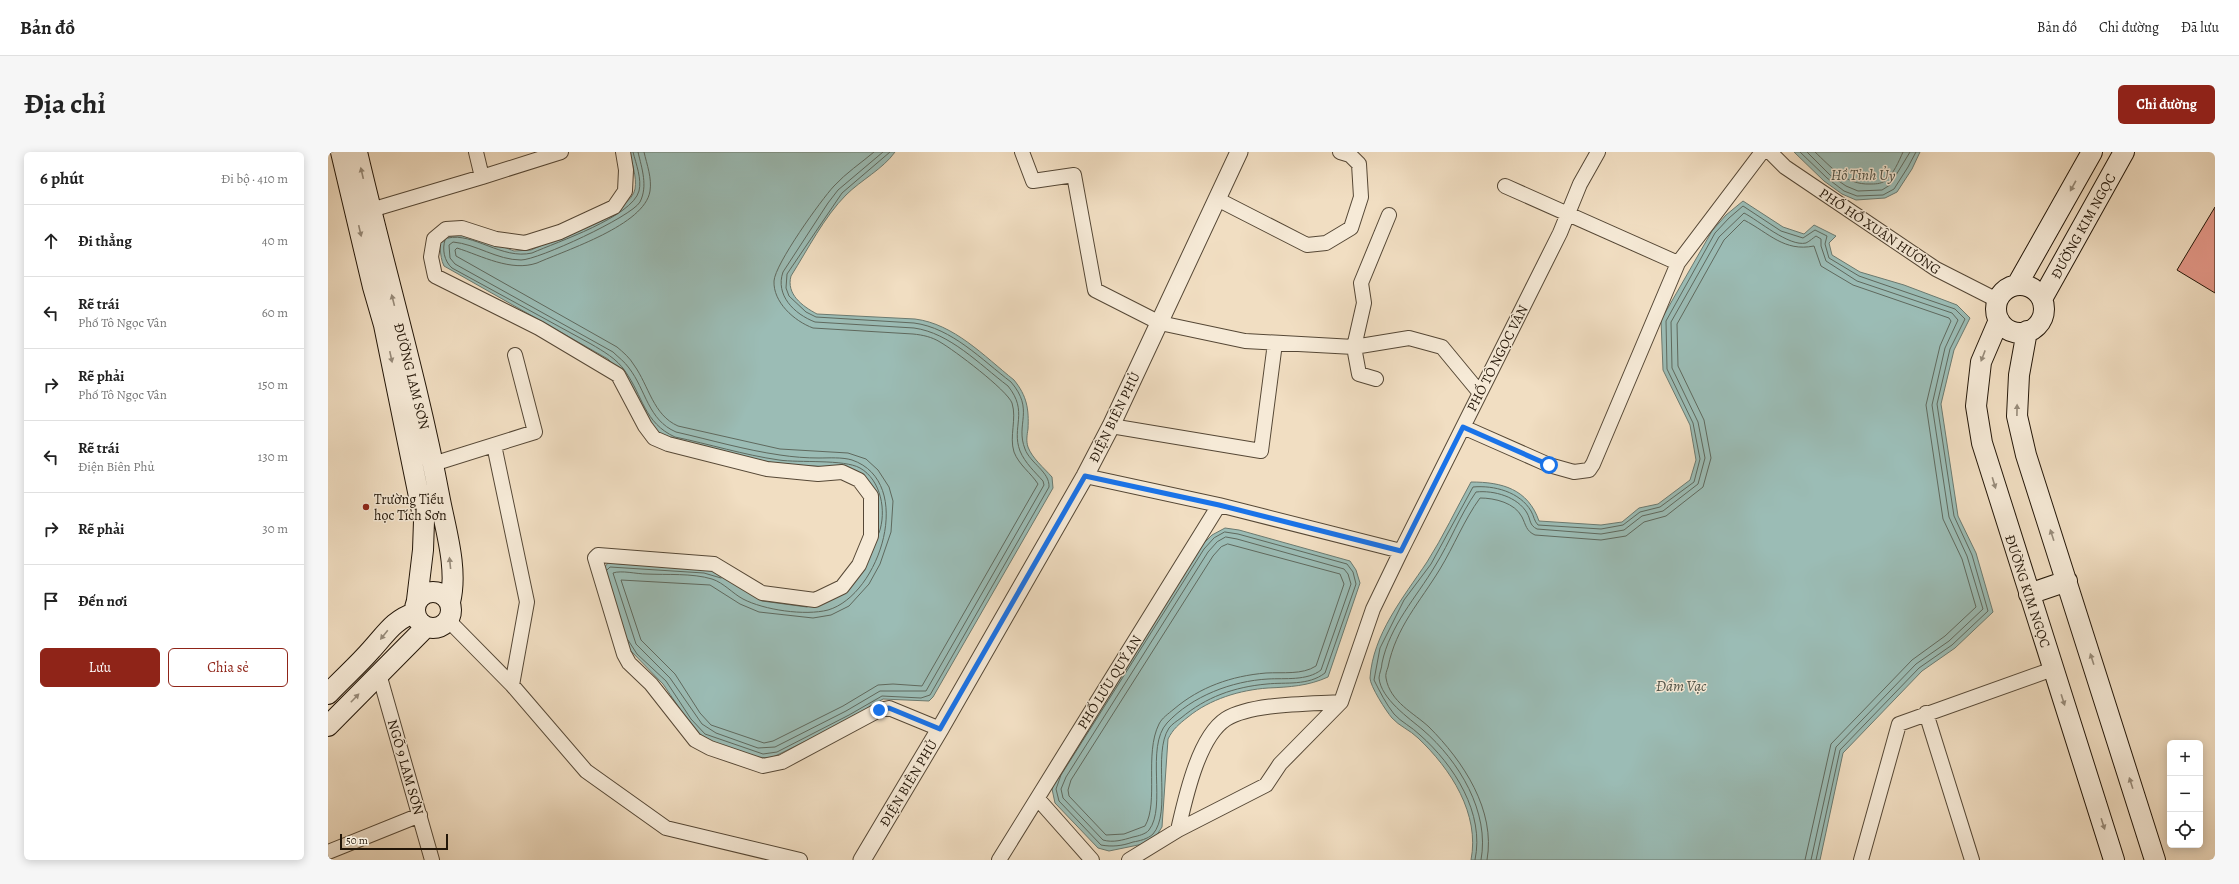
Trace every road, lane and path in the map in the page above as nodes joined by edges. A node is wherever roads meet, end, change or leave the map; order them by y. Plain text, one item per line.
1 (341, 152) edge
2 (357, 152) edge
3 (476, 152) edge
4 (561, 152) edge
5 (623, 152) edge
6 (1022, 152) edge
7 (1239, 152) edge
8 (1340, 152) edge
9 (1598, 152) edge
10 (1762, 152) edge
11 (1770, 152) edge
12 (2092, 152) edge
13 (2124, 152) edge
14 (482, 177) junction
15 (1504, 186) dead end
16 (1217, 199) junction
17 (371, 210) junction
18 (1568, 213) junction
19 (1389, 215) dead end
20 (1678, 263) junction
21 (2017, 285) junction
22 (2042, 299) junction
23 (1997, 300) junction
24 (1998, 320) junction
25 (1160, 323) junction
26 (2027, 332) junction
27 (1276, 343) junction
28 (1354, 347) junction
29 (515, 355) dead end
30 (1376, 379) dead end
31 (1480, 393) junction
32 (1111, 426) junction
33 (1463, 427) junction
34 (494, 445) junction
35 (433, 464) junction
36 (1085, 476) junction
37 (1219, 505) junction
38 (1401, 551) junction
39 (2067, 581) junction
40 (2029, 594) junction
41 (449, 611) junction
42 (419, 613) junction
43 (2053, 669) junction
44 (380, 674) junction
45 (512, 685) junction
46 (328, 694) edge
47 (1341, 702) junction
48 (1926, 713) junction
49 (328, 726) edge
50 (940, 729) junction
51 (1038, 800) junction
52 (420, 815) junction
53 (1178, 830) junction
54 (328, 852) edge
55 (432, 860) edge
56 (800, 860) edge
57 (862, 860) edge
58 (999, 860) edge
59 (1092, 860) edge
60 (1129, 860) edge
61 (1861, 860) edge
62 (1972, 860) edge
63 (2114, 860) edge
64 (2155, 860) edge

1 -> 42 main road, ĐƯỜNG LAM SƠN
17 -> 2 main road, ĐƯỜNG LAM SƠN
3 - 14 street
4 - 14 street
5 - 50 street
6 - 25 street
7 - 16 street, ĐIỆN BIÊN PHỦ
8 - 16 street
9 - 18 street, PHỐ TÔ NGỌC VÂN
10 - 20 street
11 - 23 street, PHỐ HỒ XUÂN HƯƠNG
12 -> 21 main road, ĐƯỜNG KIM NGỌC
13 - 22 main road, ĐƯỜNG KIM NGỌC
14 - 17 street
15 - 18 street
16 - 25 street, ĐIỆN BIÊN PHỦ
35 -> 17 main road, ĐƯỜNG LAM SƠN
18 - 20 street
18 - 31 street, PHỐ TÔ NGỌC VÂN
19 - 28 street
20 - 33 street
21 - 22 main road
21 - 23 main road
22 - 26 main road
23 - 24 main road
24 - 26 main road
24 -> 40 main road, ĐƯỜNG KIM NGỌC
25 - 27 street
25 - 32 street, ĐIỆN BIÊN PHỦ
39 -> 26 main road
27 - 28 street
27 - 32 street
28 - 30 street
28 - 31 street
29 - 34 street
31 - 33 street, PHỐ TÔ NGỌC VÂN
32 - 36 street, ĐIỆN BIÊN PHỦ
33 - 38 street, PHỐ TÔ NGỌC VÂN
34 - 35 street
34 - 45 street
41 -> 35 main road, ĐƯỜNG LAM SƠN
36 - 37 street
36 - 50 street, ĐIỆN BIÊN PHỦ
37 - 38 street
37 - 51 street, PHỐ LƯU QUÝ AN
38 - 47 street, PHỐ TÔ NGỌC VÂN
39 - 40 main road
64 -> 39 main road
40 - 43 main road, ĐƯỜNG KIM NGỌC
41 - 42 main road
41 - 42 main road
41 - 45 street
42 - 44 main road
42 -> 46 main road
43 - 48 street
43 -> 63 main road, ĐƯỜNG KIM NGỌC
49 -> 44 main road
44 - 52 street, NGÕ 9 LAM SƠN
45 - 56 street
47 - 53 street
47 - 53 street
48 - 61 street
48 - 62 street
50 - 57 street, ĐIỆN BIÊN PHỦ
51 - 58 street, PHỐ LƯU QUÝ AN
51 - 59 street
52 - 54 street
52 - 55 street, NGÕ 9 LAM SƠN
53 - 60 street

